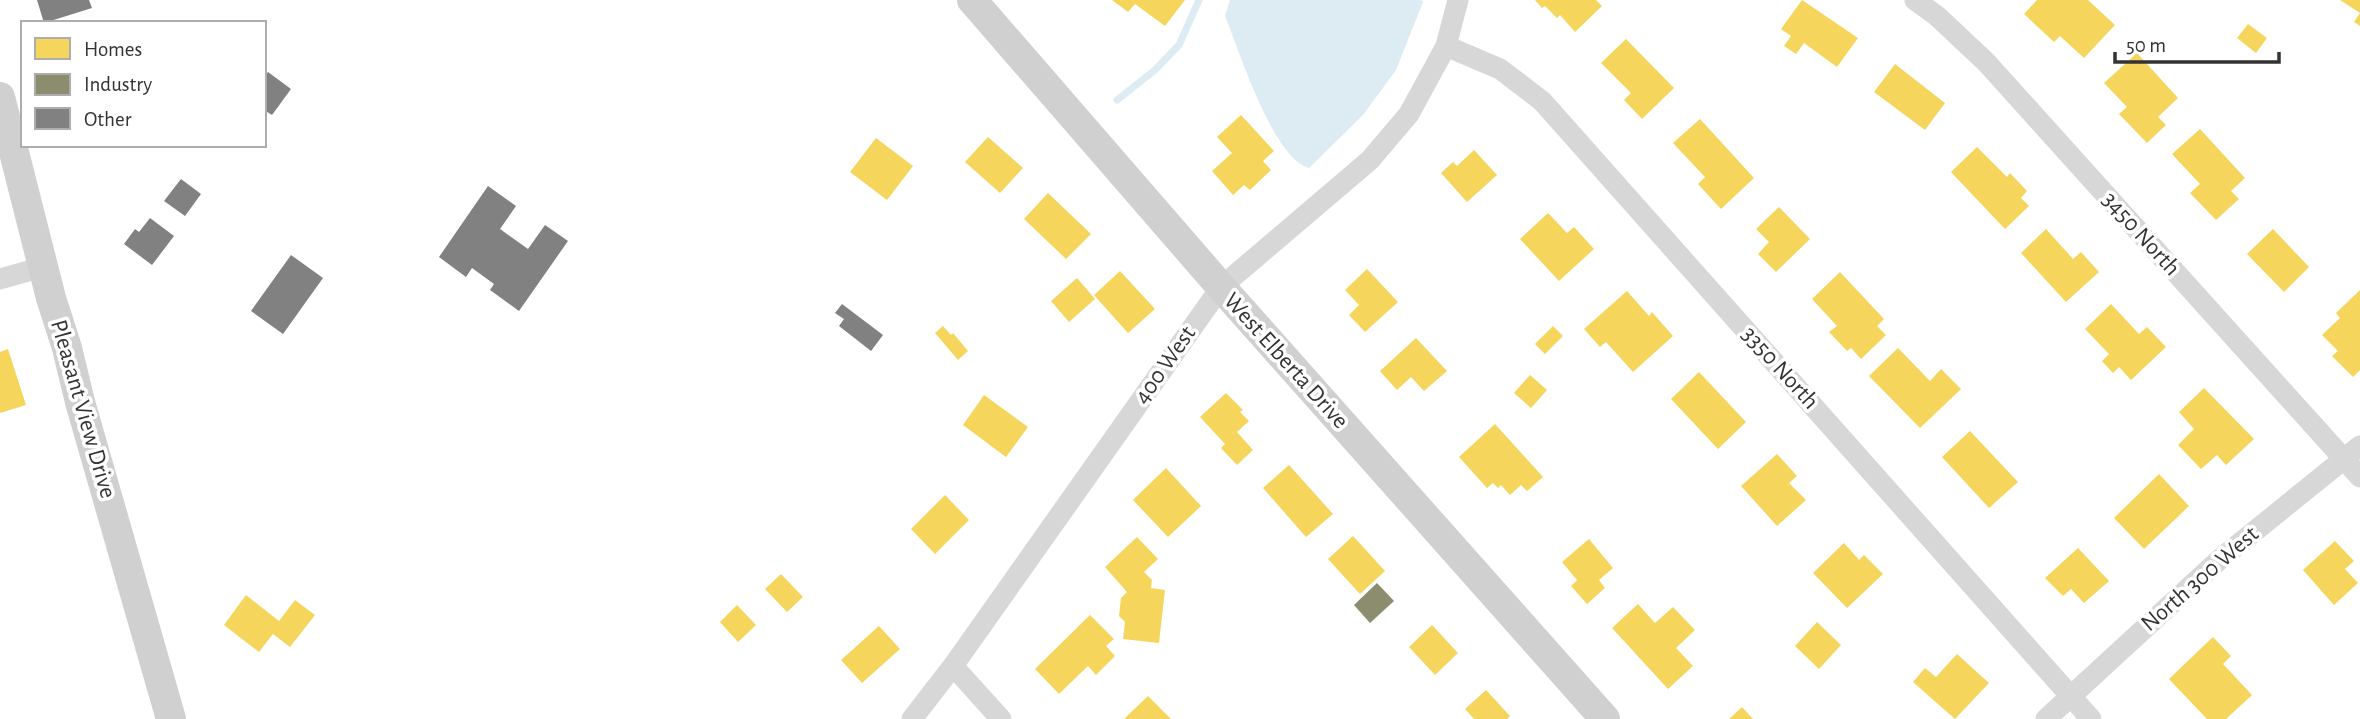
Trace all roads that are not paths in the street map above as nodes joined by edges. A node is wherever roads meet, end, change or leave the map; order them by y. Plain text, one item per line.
1 (972, 0) edge
2 (1458, 0) edge
3 (1915, 0) edge
4 (1446, 46) junction
5 (0, 97) edge
6 (43, 267) junction
7 (0, 279) edge
8 (1220, 287) junction
9 (2352, 452) edge
10 (2360, 477) edge
11 (953, 666) junction
12 (2070, 695) junction
13 (171, 719) edge
14 (912, 719) edge
15 (1001, 719) edge
16 (1605, 719) edge
17 (2046, 719) edge
18 (2091, 719) edge

1 - 8 main road, West Elberta Drive
2 - 4 street, 400 West
3 - 9 street, 3450 North
4 - 8 street, 400 West
4 - 12 street, 3350 North
5 - 6 main road, Pleasant View Drive
6 - 7 street
6 - 13 main road, Pleasant View Drive
8 - 11 street, 400 West
8 - 16 main road, West Elberta Drive
9 - 10 street, 3450 North
9 - 12 street, North 300 West
11 - 14 street, 400 West
11 - 15 street
12 - 17 street, North 300 West
12 - 18 street, 3350 North

